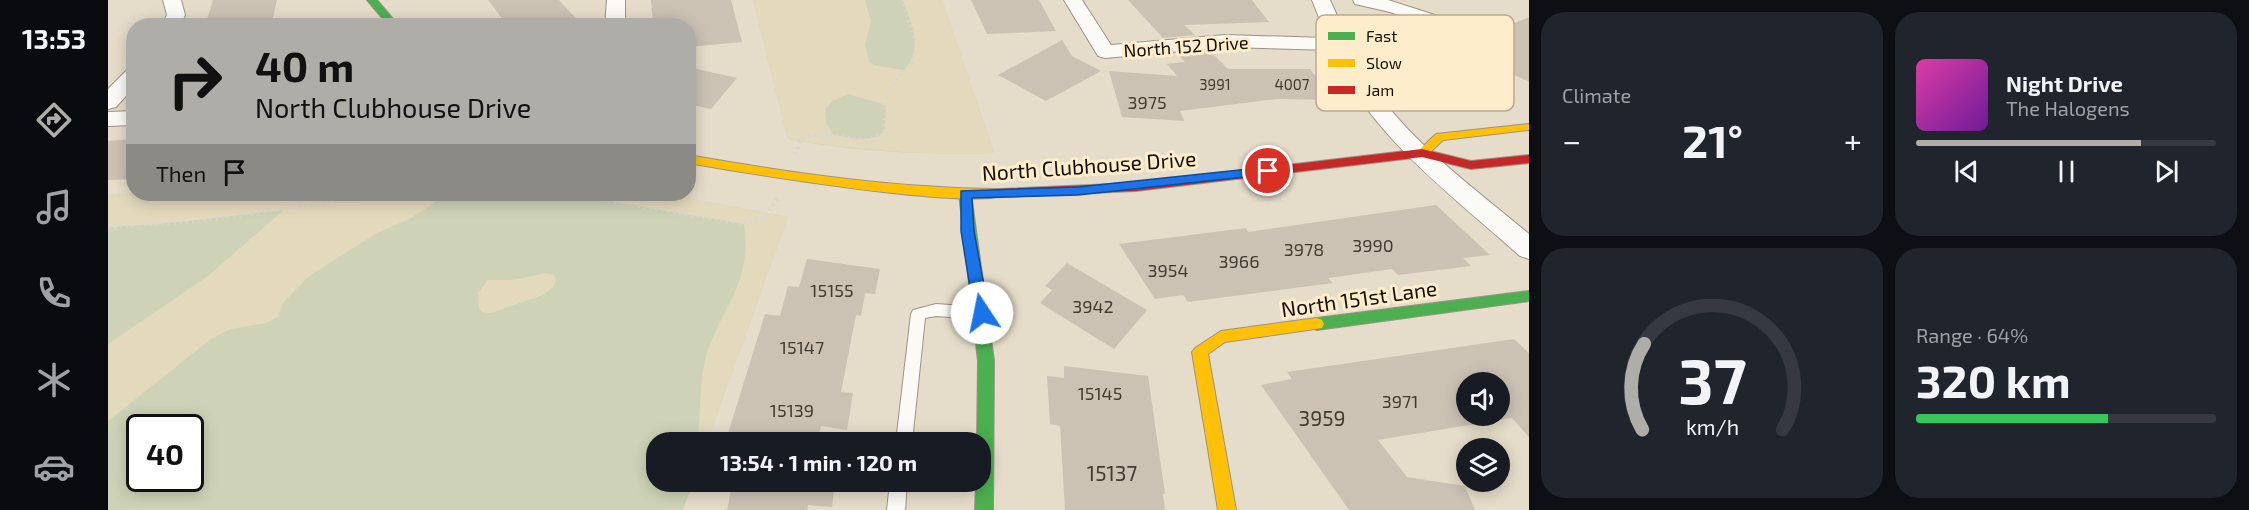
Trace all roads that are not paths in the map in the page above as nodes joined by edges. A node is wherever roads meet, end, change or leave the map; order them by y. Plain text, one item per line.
1 (172, 0) edge
2 (372, 0) edge
3 (616, 0) edge
4 (1073, 0) edge
5 (1321, 0) edge
6 (1362, 0) edge
7 (1327, 15) edge
8 (1417, 15) edge
9 (174, 18) edge
10 (388, 18) edge
11 (615, 18) edge
12 (1316, 43) edge
13 (126, 83) edge
14 (108, 102) edge
15 (1381, 111) edge
16 (126, 118) edge
17 (108, 119) edge
18 (1529, 127) edge
19 (1422, 153) junction
20 (1529, 159) edge
21 (696, 160) edge
22 (965, 194) junction
23 (1529, 249) edge
24 (1529, 296) edge
25 (982, 313) junction
26 (905, 432) edge
27 (898, 492) edge
28 (896, 510) edge
29 (984, 510) edge
30 (1227, 510) edge

1 - 9 street
2 - 10 street
3 - 11 street
4 - 12 street, North 152 Drive
5 - 7 street
6 - 8 street
13 - 14 street
15 - 19 street
16 - 17 street
18 - 19 street, North Clubhouse Drive
19 - 20 street, North Clubhouse Drive
19 - 22 street, North Clubhouse Drive
19 - 23 street
21 - 22 street, North Clubhouse Drive
22 - 25 street
24 - 30 street, North 151st Lane
25 - 26 lane
25 - 29 street
27 - 28 lane

